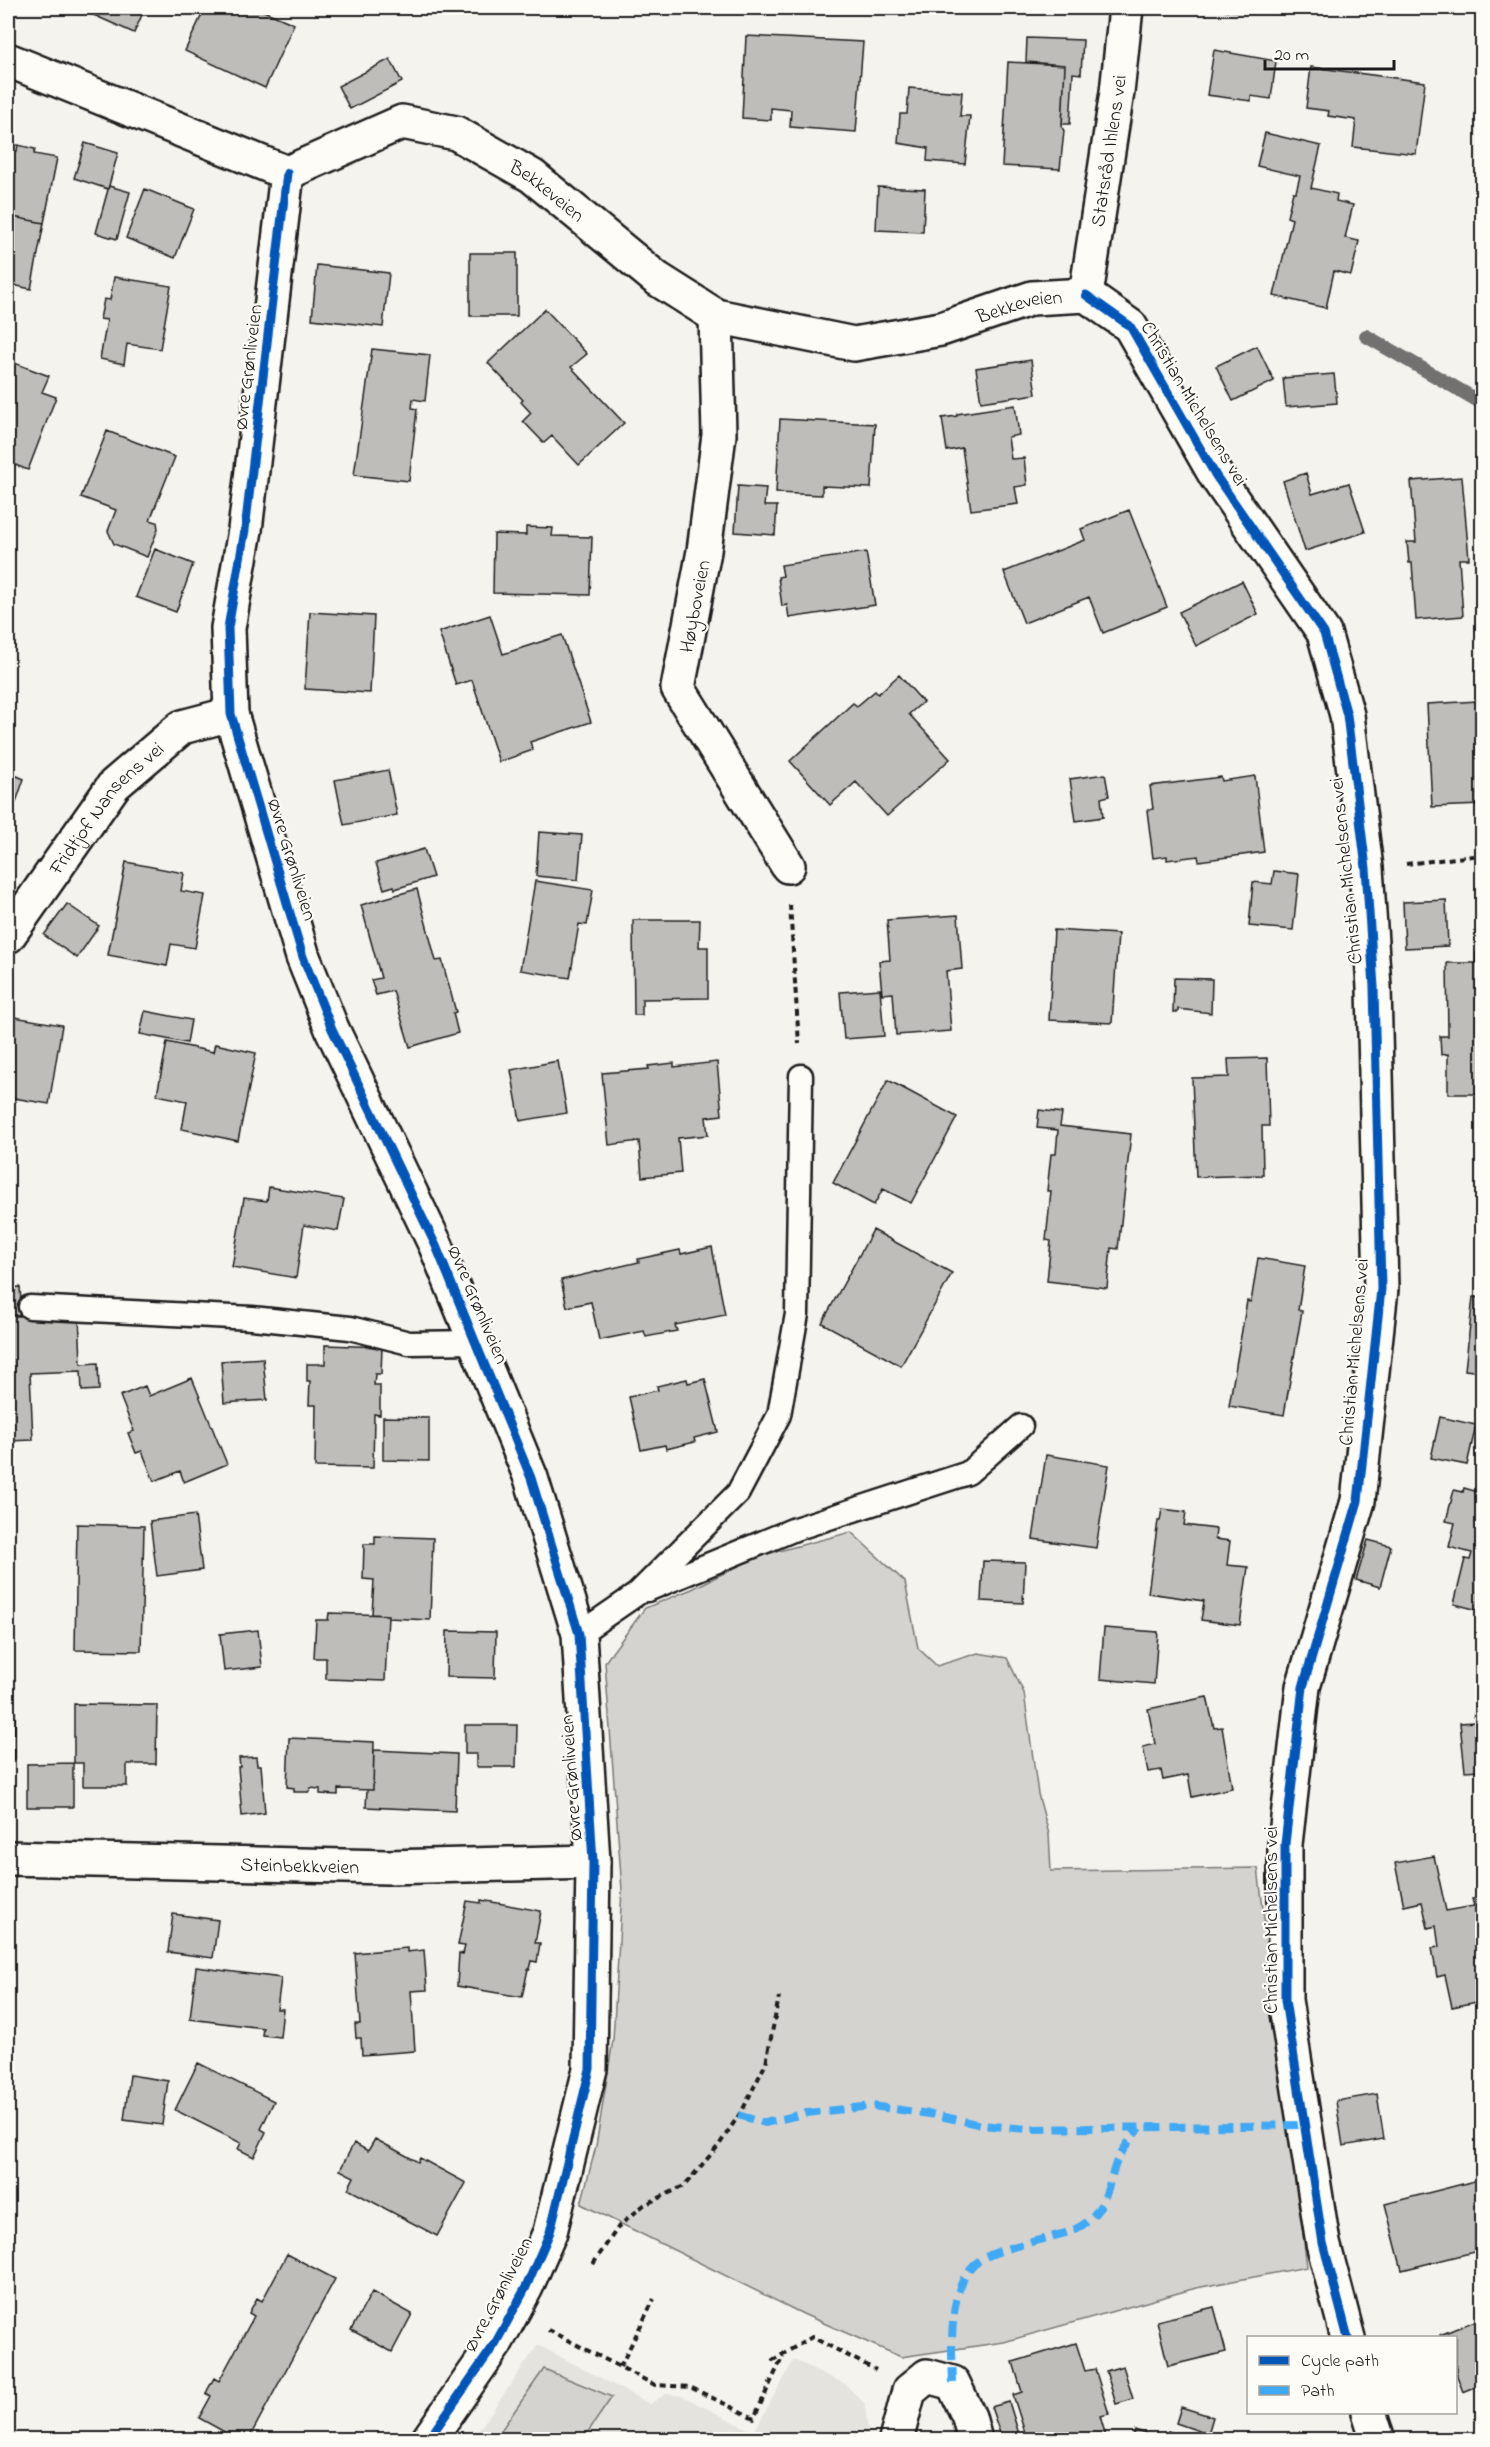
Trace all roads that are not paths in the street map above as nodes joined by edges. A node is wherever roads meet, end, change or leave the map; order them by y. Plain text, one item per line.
1 (1126, 8) edge
2 (8, 60) edge
3 (287, 173) junction
4 (1086, 295) junction
5 (716, 316) junction
6 (231, 714) junction
7 (788, 866) road end
8 (8, 936) edge
9 (801, 1076) road end
10 (30, 1307) dead end
11 (476, 1342) junction
12 (1021, 1426) dead end
13 (637, 1594) junction
14 (579, 1634) junction
15 (8, 1858) edge
16 (593, 1862) junction
17 (1348, 2336) edge
18 (1370, 2414) edge
19 (428, 2439) edge
20 (896, 2439) edge
21 (975, 2439) edge
22 (1378, 2439) edge

1 - 4 street, Statsråd Ihlens vei
2 - 3 street
3 - 5 street, Bekkeveien
3 - 6 street, Øvre Grønliveien
4 - 5 street, Bekkeveien
4 - 17 street, Christian Michelsens vei
5 - 7 street, Høyboveien
6 - 8 street, Fridtjof Nansens vei
6 - 11 street, Øvre Grønliveien
9 - 13 lane
10 - 11 lane
11 - 14 street, Øvre Grønliveien
12 - 13 lane
13 - 14 lane
14 - 16 street, Øvre Grønliveien
15 - 16 street, Steinbekkveien
16 - 19 street, Øvre Grønliveien
18 - 22 street
20 - 21 street

